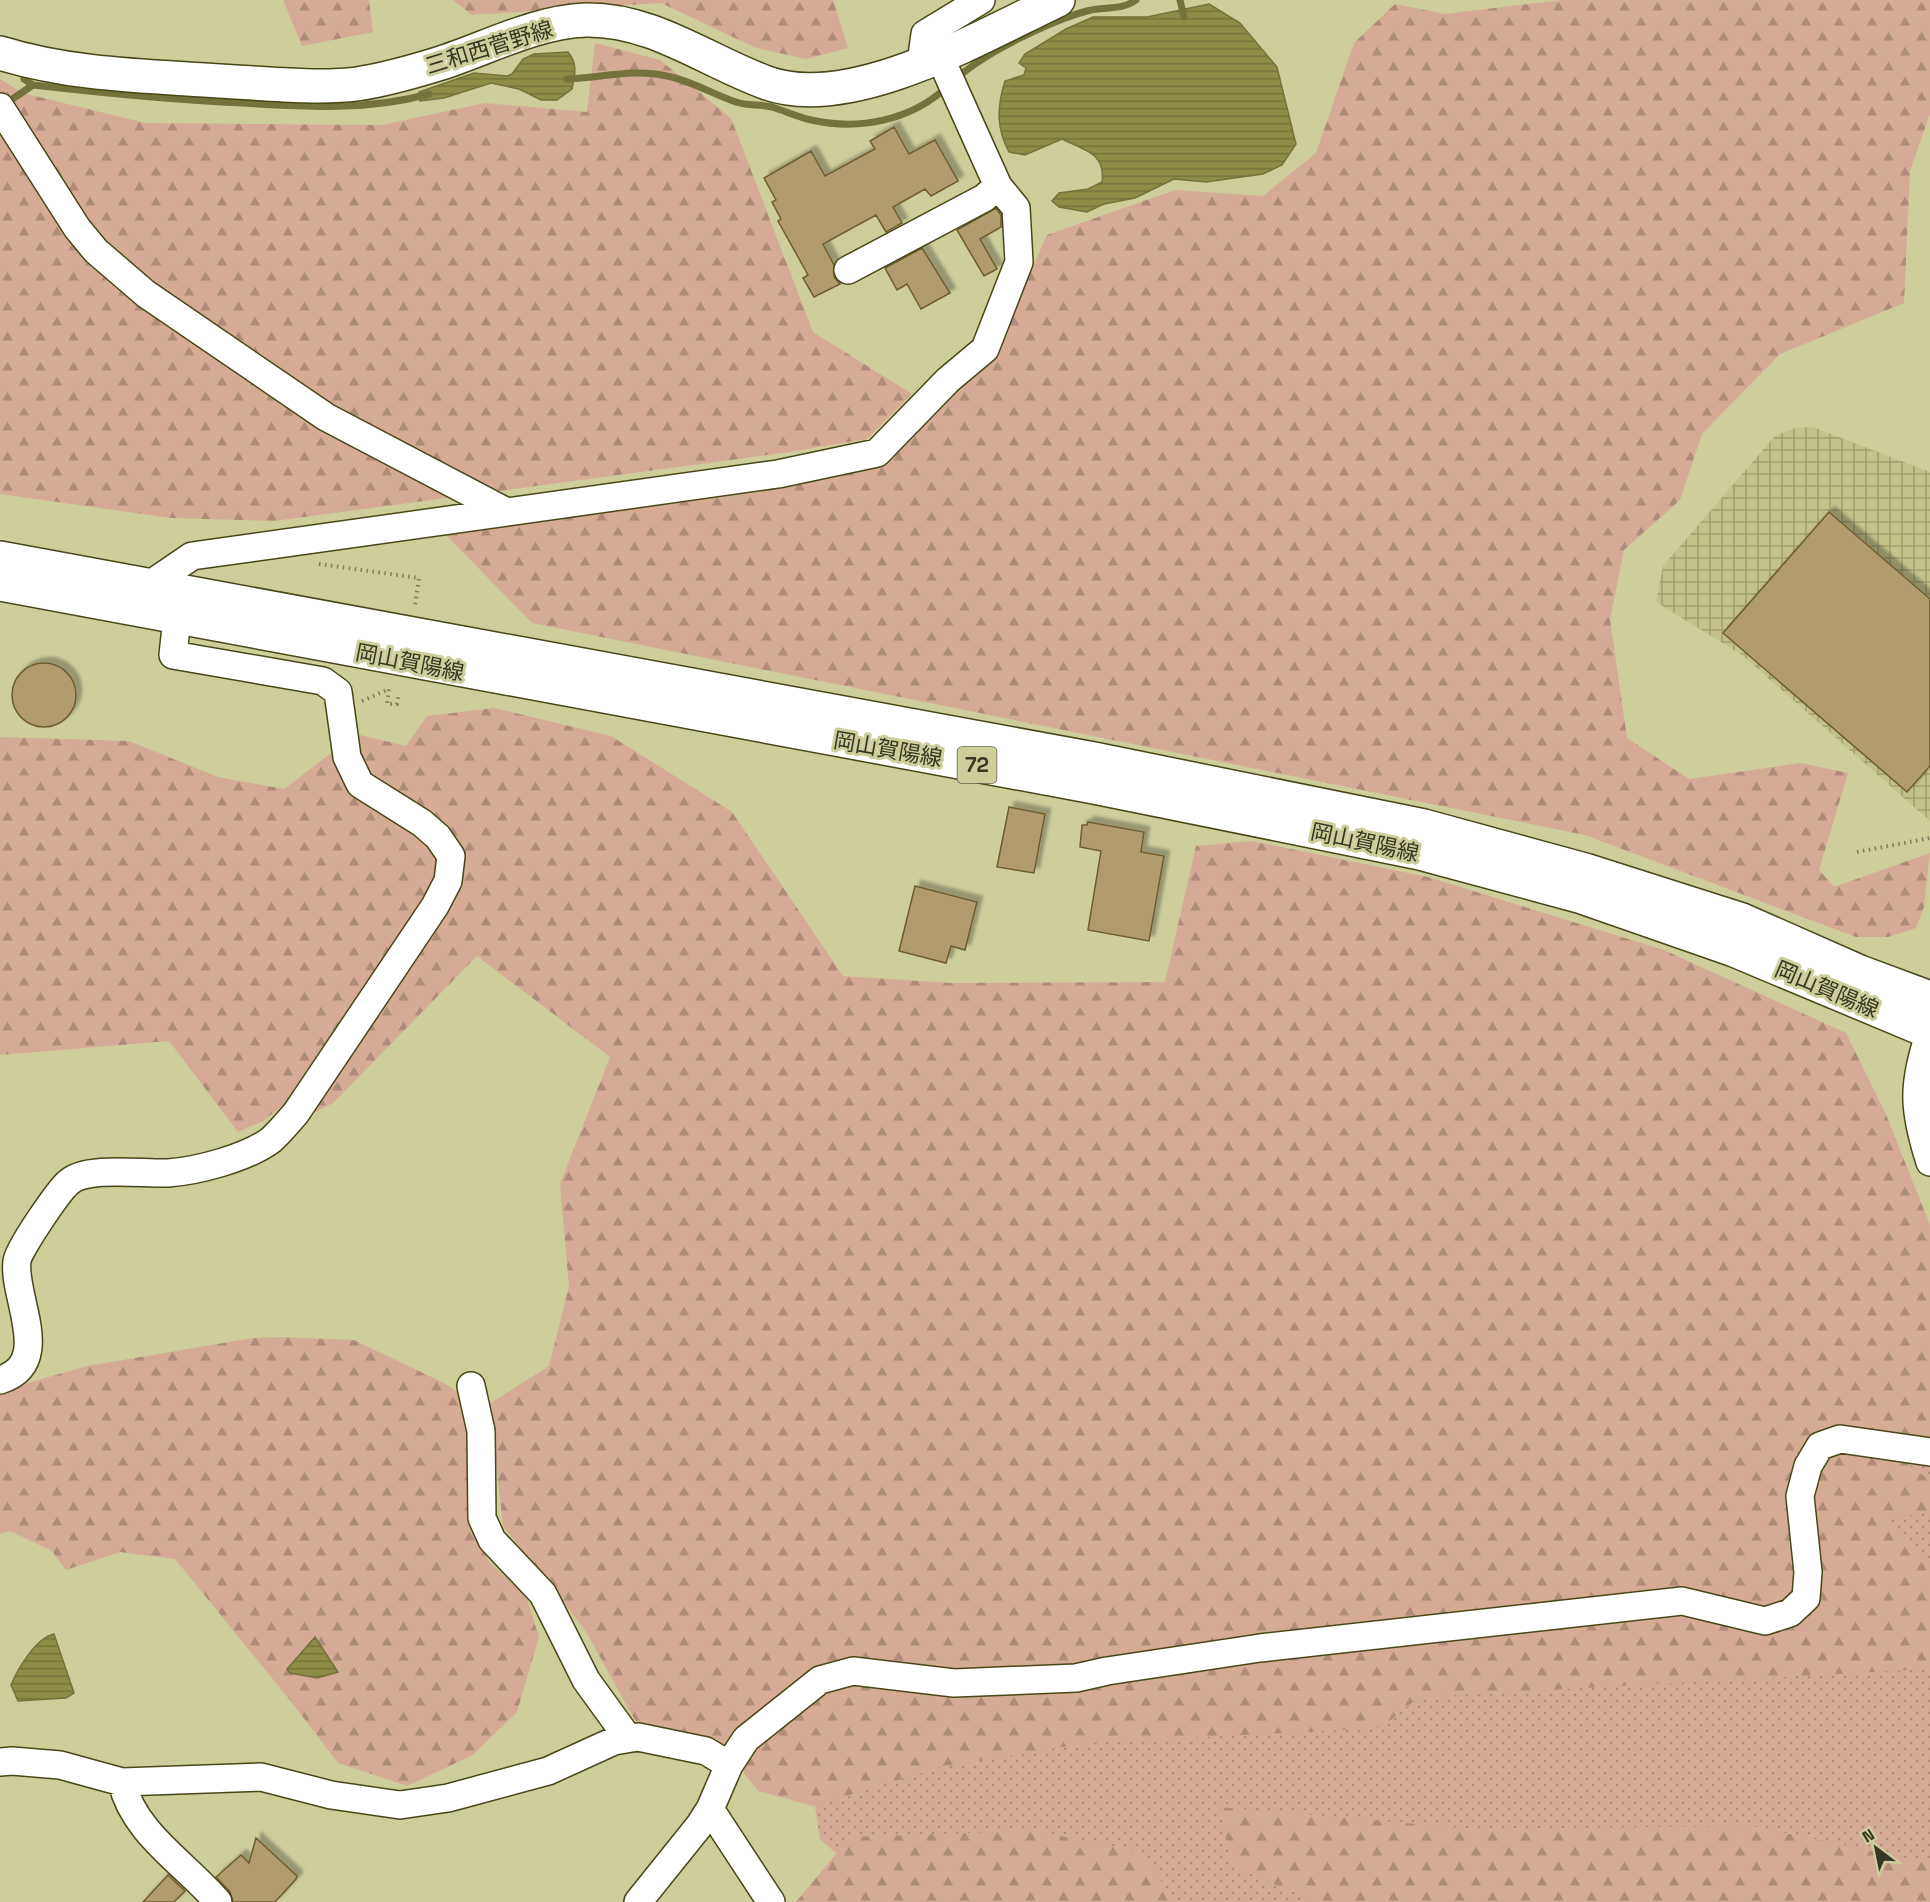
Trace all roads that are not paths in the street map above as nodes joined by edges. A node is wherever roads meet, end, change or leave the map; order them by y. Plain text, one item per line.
1 (981, 0) edge
2 (1054, 1) edge
3 (0, 55) edge
4 (941, 72) junction
5 (0, 107) edge
6 (998, 186) junction
7 (848, 270) dead end
8 (505, 511) junction
9 (0, 558) edge
10 (0, 584) edge
11 (148, 586) junction
12 (177, 618) junction
13 (1930, 998) edge
14 (1930, 1031) edge
15 (1930, 1162) edge
16 (0, 1380) edge
17 (471, 1386) dead end
18 (1930, 1452) edge
19 (628, 1738) junction
20 (4, 1760) edge
21 (729, 1765) junction
22 (122, 1782) junction
23 (710, 1809) junction
24 (218, 1902) edge
25 (638, 1902) edge
26 (771, 1902) edge

1 - 4 street
2 - 4 main road, 三和西菅野線
3 - 4 main road, 三和西菅野線
4 - 6 street
5 - 8 street
6 - 7 street
6 - 8 street
8 - 11 street
9 - 11 main road, 岡山賀陽線 / 72
10 - 12 main road, 岡山賀陽線 / 72
11 - 13 main road, 岡山賀陽線 / 72
12 - 14 main road, 岡山賀陽線 / 72
12 - 16 street
14 - 15 street
17 - 19 street
18 - 21 street
19 - 21 street
19 - 22 street
20 - 22 street
21 - 23 street
22 - 24 street
23 - 25 street
23 - 26 street

